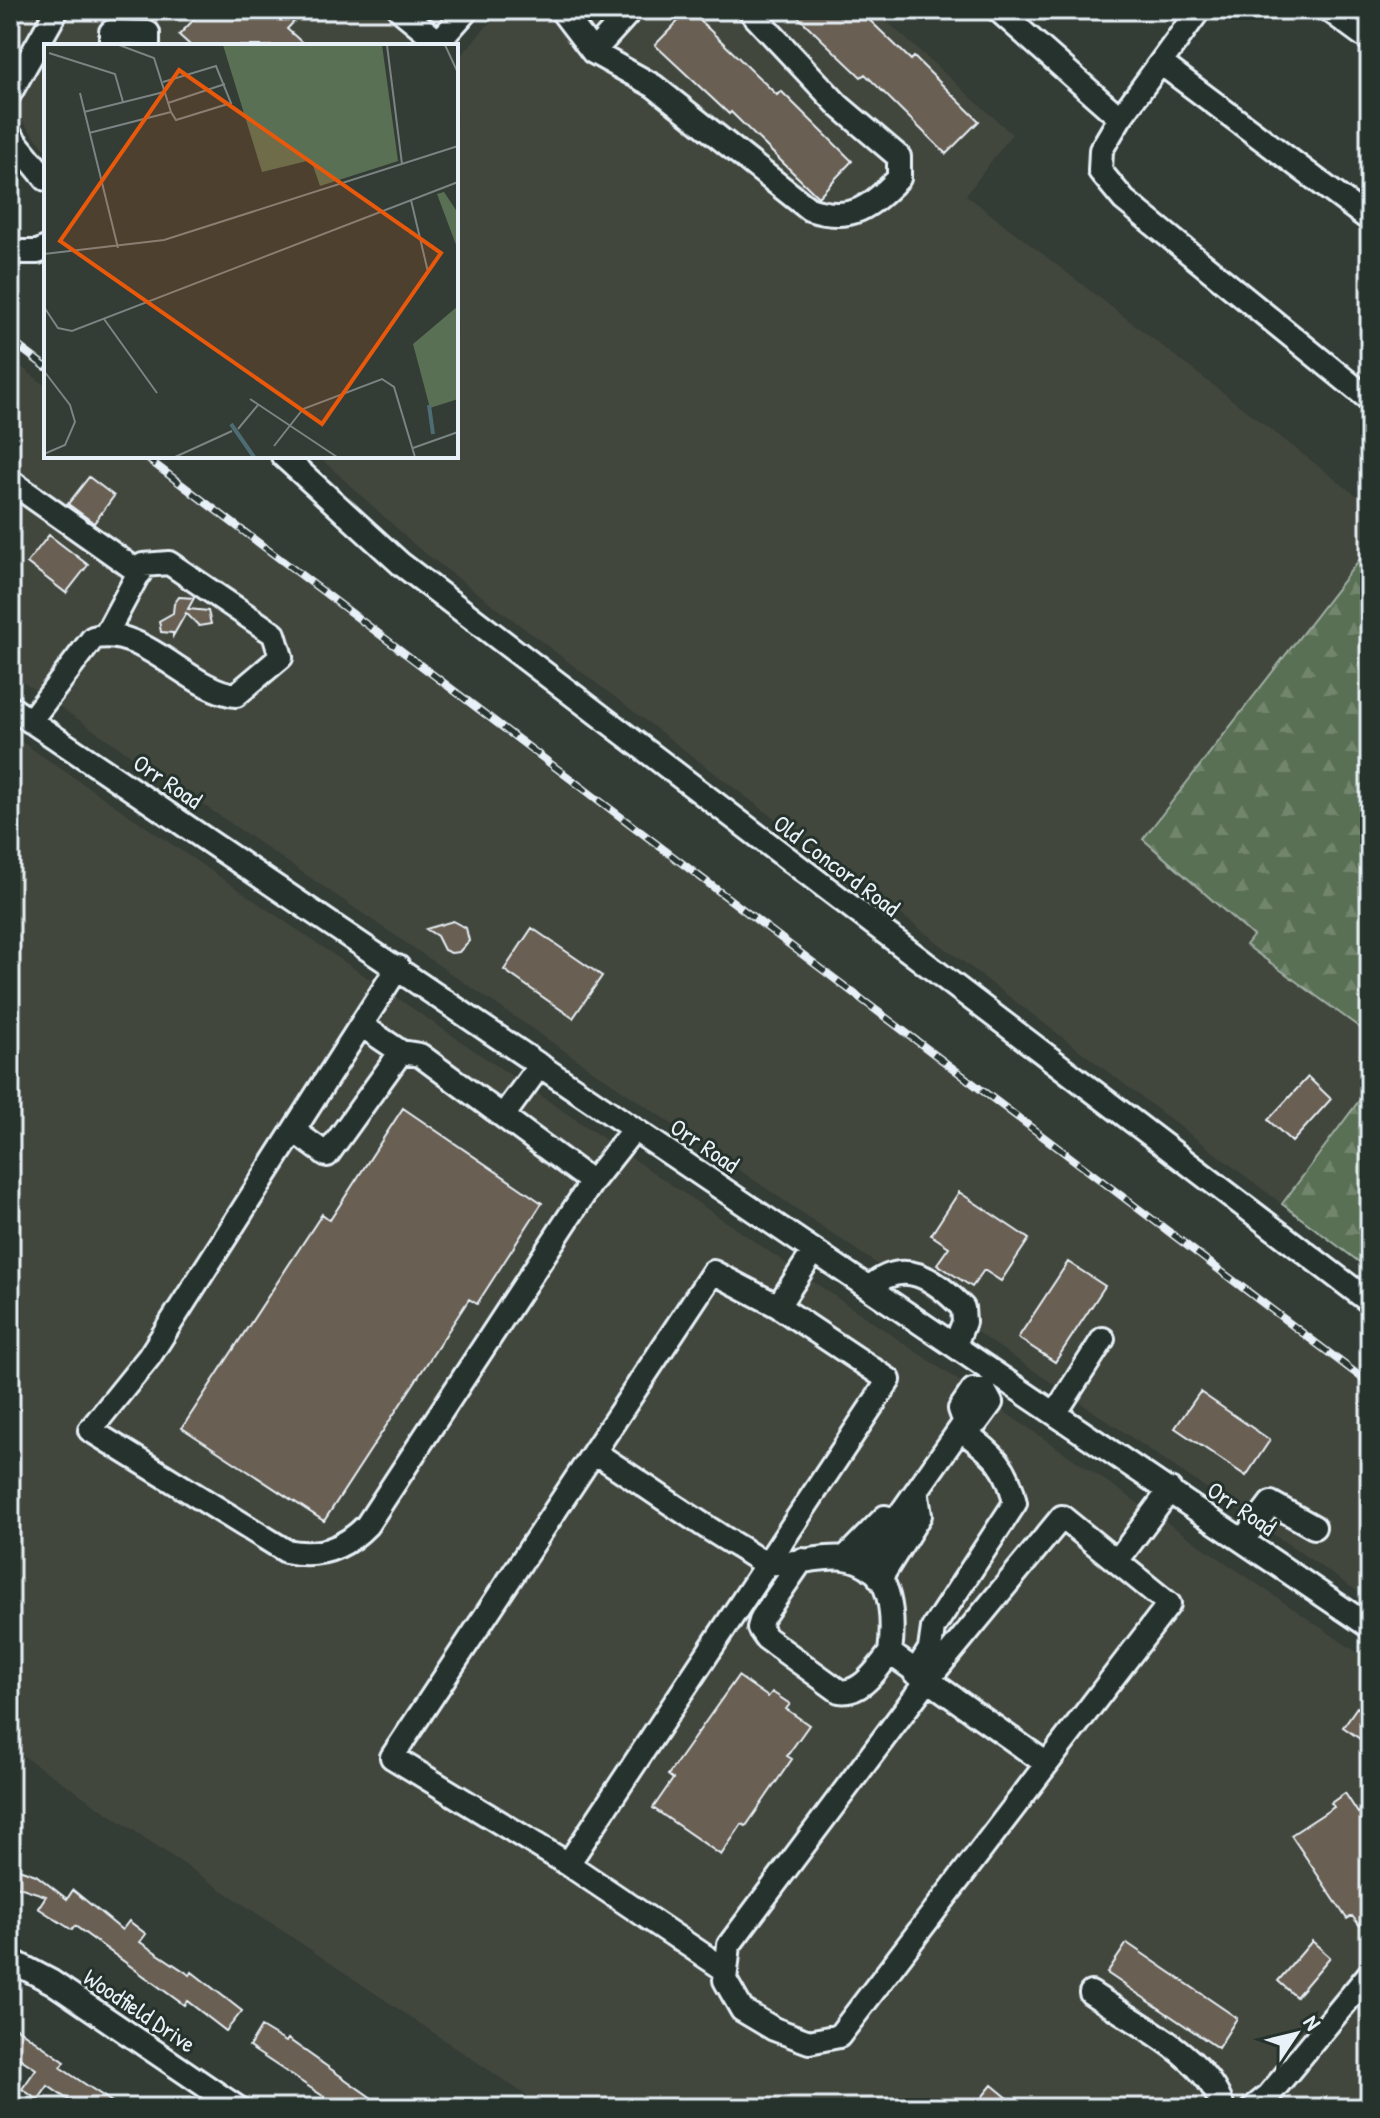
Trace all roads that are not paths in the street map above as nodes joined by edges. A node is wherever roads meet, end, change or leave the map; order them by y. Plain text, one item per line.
1 (57, 10) edge
2 (400, 10) edge
3 (467, 10) edge
4 (561, 10) edge
5 (631, 10) edge
6 (749, 10) edge
7 (998, 10) edge
8 (1199, 10) edge
9 (1329, 10) edge
10 (1365, 30) edge
11 (111, 44) edge
12 (148, 44) edge
13 (437, 44) edge
14 (593, 52) junction
15 (1162, 64) junction
16 (10, 93) edge
17 (1120, 118) junction
18 (10, 135) edge
19 (44, 177) edge
20 (1370, 220) edge
21 (44, 249) edge
22 (10, 252) edge
23 (1370, 400) edge
24 (285, 458) edge
25 (10, 481) edge
26 (140, 573) junction
27 (106, 634) junction
28 (10, 707) edge
29 (30, 721) junction
30 (398, 967) junction
31 (361, 1025) junction
32 (401, 1052) junction
33 (540, 1065) junction
34 (503, 1116) junction
35 (634, 1129) junction
36 (294, 1131) junction
37 (592, 1182) junction
38 (814, 1251) junction
39 (869, 1288) junction
40 (1370, 1302) edge
41 (778, 1306) junction
42 (1103, 1339) dead end
43 (955, 1345) junction
44 (991, 1382) junction
45 (1056, 1412) junction
46 (962, 1426) junction
47 (594, 1452) junction
48 (1170, 1490) junction
49 (916, 1495) junction
50 (1314, 1527) dead end
51 (1243, 1540) junction
52 (846, 1557) junction
53 (802, 1560) junction
54 (1117, 1561) junction
55 (767, 1563) junction
56 (876, 1574) junction
57 (1370, 1627) edge
58 (890, 1653) junction
59 (920, 1678) junction
60 (1047, 1764) junction
61 (568, 1864) junction
62 (10, 1960) edge
63 (724, 1969) junction
64 (1370, 1973) edge
65 (1091, 1993) dead end
66 (1262, 2106) edge
67 (238, 2108) edge
68 (1223, 2108) edge

1 - 16 street
2 - 13 street
3 - 13 street
4 - 14 street
5 - 14 street
6 - 14 street
7 - 17 street
8 - 15 street
9 - 10 street
11 - 12 street
15 - 17 street
15 - 20 street
17 - 23 street
18 - 19 street
21 - 22 street
24 - 40 street, Old Concord Road
25 - 26 street
26 - 27 street
26 - 27 street
27 - 29 street
28 - 29 street, Orr Road
29 - 30 street, Orr Road
30 - 31 street
30 - 33 street, Orr Road
31 - 32 street
31 - 36 street
32 - 34 street
32 - 36 street
33 - 34 street
33 - 35 street, Orr Road
34 - 37 street
35 - 37 street
35 - 38 street, Orr Road
36 - 37 street
38 - 39 street, Orr Road
38 - 41 street
39 - 43 street, Orr Road
39 - 43 street
41 - 47 street
41 - 55 street
42 - 45 street
43 - 44 street, Orr Road
44 - 45 street, Orr Road
44 - 46 street
45 - 48 street, Orr Road
46 - 49 street
46 - 59 street
47 - 55 street
47 - 61 street
48 - 51 street, Orr Road
48 - 54 street
49 - 52 street
49 - 56 street
50 - 51 street
51 - 57 street, Orr Road
52 - 53 street
52 - 56 street
53 - 55 street
53 - 58 street
54 - 59 street
54 - 60 street
55 - 61 street
56 - 58 street
58 - 59 street
59 - 60 street
59 - 63 street
60 - 63 street
61 - 63 street
62 - 67 street, Woodfield Drive
64 - 66 street
65 - 68 street

